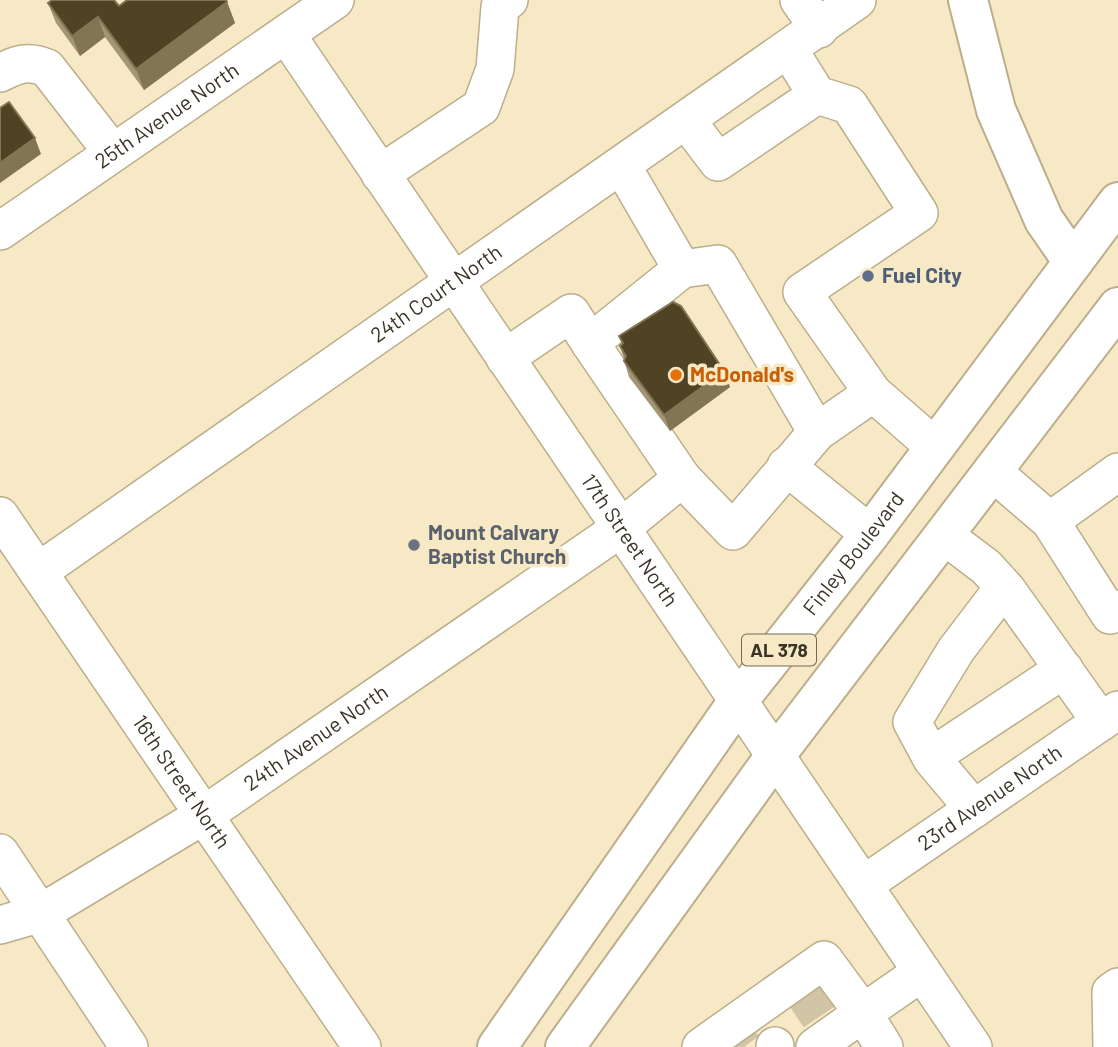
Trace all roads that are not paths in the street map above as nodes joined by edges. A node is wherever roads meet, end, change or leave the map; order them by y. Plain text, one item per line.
1 (335, 0) edge
2 (509, 0) edge
3 (968, 0) edge
4 (828, 11) edge
5 (286, 34) junction
6 (789, 50) junction
7 (0, 73) edge
8 (817, 95) junction
9 (687, 121) junction
10 (113, 153) junction
11 (622, 166) junction
12 (380, 174) junction
13 (1118, 202) edge
14 (0, 231) edge
15 (1073, 262) junction
16 (681, 269) junction
17 (454, 283) junction
18 (742, 305) junction
19 (1116, 315) edge
20 (590, 343) junction
21 (505, 358) junction
22 (873, 393) junction
23 (817, 432) junction
24 (935, 447) junction
25 (786, 466) junction
26 (675, 468) junction
27 (1118, 472) edge
28 (994, 473) junction
29 (0, 516) edge
30 (1050, 522) junction
31 (621, 528) junction
32 (870, 534) junction
33 (945, 536) junction
34 (38, 572) junction
35 (1004, 586) junction
36 (1118, 609) edge
37 (1064, 669) junction
38 (738, 701) junction
39 (1110, 716) edge
40 (775, 756) junction
41 (931, 757) junction
42 (974, 809) junction
43 (204, 815) junction
44 (0, 853) edge
45 (863, 885) junction
46 (41, 913) junction
47 (0, 926) edge
48 (922, 972) junction
49 (1118, 987) edge
50 (863, 1013) junction
51 (771, 1027) edge
52 (129, 1047) edge
53 (362, 1047) edge
54 (497, 1047) edge
55 (565, 1047) edge
56 (884, 1047) edge
57 (972, 1047) edge
58 (1112, 1047) edge

1 - 5 street, 25th Avenue North
2 - 12 street
3 - 15 main road
4 - 6 street, 24th Court North
5 - 10 street, 25th Avenue North
5 - 12 street, 17th Street North
6 - 8 street
6 - 9 street, 24th Court North
7 - 10 street
8 - 9 street
8 - 22 street
9 - 11 street, 24th Court North
10 - 14 street, 25th Avenue North
11 - 16 street
11 - 17 street, 24th Court North
12 - 17 street, 17th Street North
13 - 15 main road, Finley Boulevard / AL 378
15 - 19 main road
15 - 24 main road, Finley Boulevard / AL 378
16 - 18 street
16 - 20 street
17 - 21 street, 17th Street North
17 - 34 street, 24th Court North
18 - 23 street
18 - 26 street
19 - 28 main road, AL 378
20 - 21 street
20 - 26 street
21 - 31 street, 17th Street North
22 - 23 street
22 - 24 street
23 - 25 street
24 - 32 main road, Finley Boulevard / AL 378
25 - 26 street
25 - 32 street
26 - 31 street, 24th Avenue North
27 - 30 street
28 - 30 street
28 - 33 main road, AL 378
29 - 34 street, 16th Street North
30 - 36 street
31 - 38 street, 17th Street North
31 - 43 street, 24th Avenue North
32 - 38 main road, Finley Boulevard / AL 378
33 - 35 street
33 - 40 main road, AL 378
34 - 43 street, 16th Street North
35 - 37 street
35 - 41 street
37 - 39 street
37 - 41 street
38 - 40 street, 17th Street North
38 - 54 main road, Finley Boulevard / AL 378
39 - 42 street, 23rd Avenue North
40 - 45 street, 17th Street North
40 - 55 main road, AL 378
41 - 42 street
42 - 45 street, 23rd Avenue North
43 - 46 street, 24th Avenue North
43 - 53 street, 16th Street North
44 - 46 street
45 - 48 street, 17th Street North
46 - 47 street, 24th Avenue North
46 - 52 street
48 - 50 street
48 - 57 street, 17th Street North
49 - 58 street
50 - 51 street
50 - 51 street
50 - 56 street

